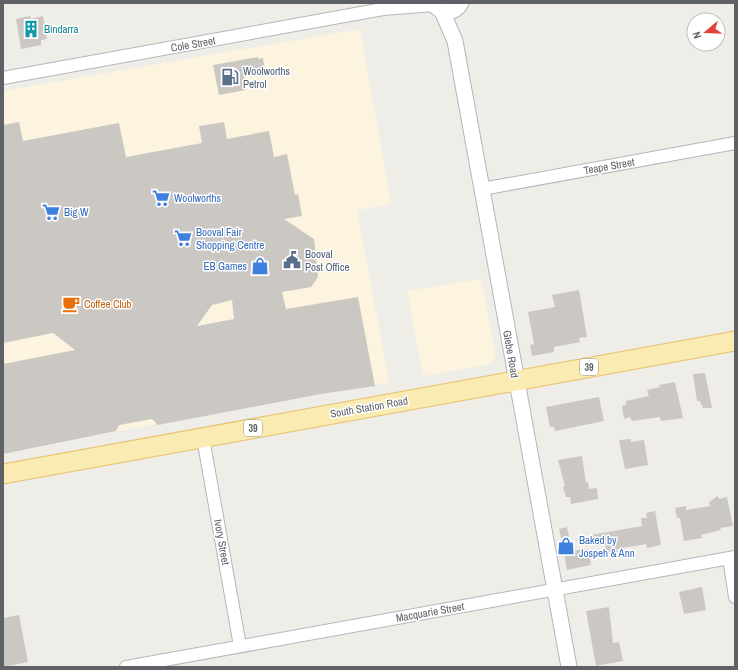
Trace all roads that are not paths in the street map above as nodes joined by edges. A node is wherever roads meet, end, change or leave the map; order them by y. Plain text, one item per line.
1 (400, 3) edge
2 (445, 6) edge
3 (383, 9) junction
4 (3, 78) edge
5 (735, 143) edge
6 (482, 189) junction
7 (735, 341) edge
8 (516, 380) junction
9 (203, 438) junction
10 (3, 474) edge
11 (732, 557) edge
12 (554, 590) junction
13 (735, 597) edge
14 (240, 646) junction
15 (126, 667) edge
16 (568, 667) edge

1 - 3 street, Cole Street
2 - 3 street, Cole Street
2 - 6 street, Glebe Road
3 - 4 street, Cole Street
5 - 6 street, Teape Street
6 - 8 street, Glebe Road
7 - 8 main road, South Station Road / 39
8 - 9 main road, South Station Road / 39
8 - 12 street, Glebe Road
9 - 10 main road, South Station Road / 39
9 - 14 street, Ivory Street
11 - 12 street, Macquarie Street
11 - 13 street
12 - 14 street, Macquarie Street
12 - 16 street, Glebe Road
14 - 15 street, Macquarie Street

